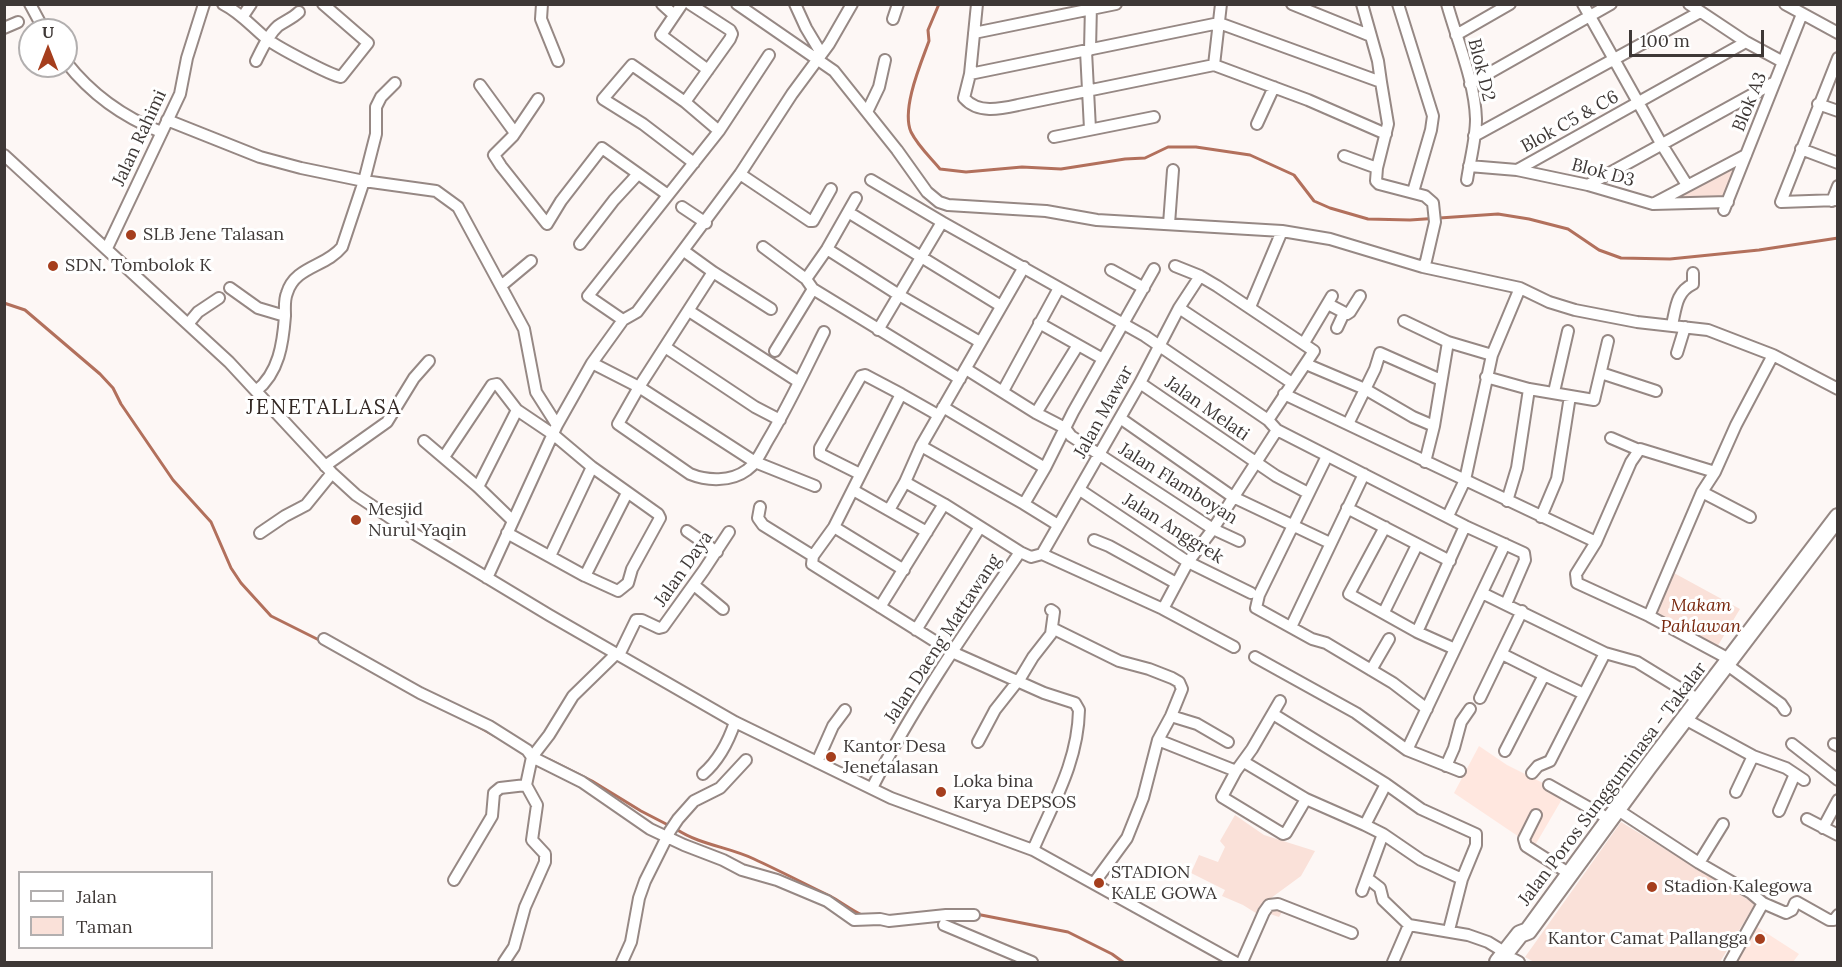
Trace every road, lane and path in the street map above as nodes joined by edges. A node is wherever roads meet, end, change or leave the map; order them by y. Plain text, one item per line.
1 (30, 4) edge
2 (204, 4) edge
3 (223, 4) edge
4 (251, 4) edge
5 (323, 4) edge
6 (542, 4) edge
7 (662, 4) edge
8 (682, 4) edge
9 (690, 4) edge
10 (737, 4) edge
11 (795, 4) edge
12 (852, 4) edge
13 (898, 4) edge
14 (977, 4) edge
15 (1116, 4) edge
16 (1221, 4) edge
17 (1292, 4) edge
18 (1362, 4) edge
19 (1398, 4) edge
20 (1447, 4) edge
21 (1510, 4) edge
22 (1583, 4) edge
23 (1611, 4) edge
24 (1689, 4) edge
25 (1785, 4) edge
26 (1091, 7) edge
27 (1319, 10) edge
28 (299, 12) dead end
29 (1700, 12) junction
30 (1802, 14) junction
31 (674, 15) junction
32 (243, 16) junction
33 (1589, 17) junction
34 (38, 18) edge
35 (893, 19) dead end
36 (18, 22) dead end
37 (1219, 23) junction
38 (4, 28) edge
39 (974, 33) junction
40 (1838, 33) edge
41 (1456, 35) junction
42 (1371, 36) junction
43 (268, 39) junction
44 (1746, 42) junction
45 (1088, 50) junction
46 (769, 55) dead end
47 (819, 57) junction
48 (1838, 58) edge
49 (1614, 59) junction
50 (885, 60) dead end
51 (256, 61) dead end
52 (558, 61) dead end
53 (1783, 62) junction
54 (1214, 65) junction
55 (708, 70) junction
56 (970, 74) junction
57 (78, 75) edge
58 (1775, 81) junction
59 (1381, 82) junction
60 (395, 83) dead end
61 (1470, 84) junction
62 (480, 85) dead end
63 (1274, 87) junction
64 (1089, 90) junction
65 (538, 99) dead end
66 (685, 102) junction
67 (1639, 102) junction
68 (1818, 104) junction
69 (1838, 111) edge
70 (867, 112) junction
71 (1154, 117) dead end
72 (167, 120) junction
73 (1257, 124) dead end
74 (1090, 129) junction
75 (719, 131) junction
76 (161, 132) junction
77 (515, 133) junction
78 (1386, 134) junction
79 (1474, 136) junction
80 (1054, 137) dead end
81 (1662, 145) junction
82 (1801, 149) junction
83 (4, 154) edge
84 (1746, 154) junction
85 (1344, 156) dead end
86 (694, 163) junction
87 (1838, 163) edge
88 (1469, 166) junction
89 (1377, 168) junction
90 (1173, 170) dead end
91 (1517, 170) junction
92 (638, 174) junction
93 (740, 174) junction
94 (871, 180) dead end
95 (1467, 180) dead end
96 (364, 181) junction
97 (919, 182) junction
98 (1588, 185) junction
99 (1687, 185) junction
100 (1838, 186) edge
101 (831, 189) dead end
102 (1413, 192) junction
103 (668, 195) junction
104 (856, 198) dead end
105 (905, 200) junction
106 (1835, 201) edge
107 (1653, 204) junction
108 (1726, 206) joint
109 (682, 207) dead end
110 (848, 212) junction
111 (942, 222) junction
112 (706, 223) junction
113 (1169, 224) junction
114 (1282, 231) junction
115 (580, 244) dead end
116 (763, 247) dead end
117 (107, 248) junction
118 (827, 249) junction
119 (684, 251) junction
120 (921, 258) junction
121 (531, 261) dead end
122 (1175, 266) dead end
123 (1024, 267) junction
124 (1423, 267) junction
125 (1155, 269) dead end
126 (1111, 270) dead end
127 (714, 272) junction
128 (1693, 273) dead end
129 (1200, 276) junction
130 (806, 279) junction
131 (501, 286) junction
132 (230, 288) dead end
133 (1059, 288) junction
134 (1144, 288) junction
135 (1520, 288) junction
136 (813, 289) junction
137 (899, 295) junction
138 (1360, 296) dead end
139 (219, 298) dead end
140 (1001, 306) junction
141 (1250, 307) junction
142 (1179, 308) junction
143 (771, 309) dead end
144 (689, 310) junction
145 (1344, 313) junction
146 (285, 316) junction
147 (622, 321) junction
148 (1404, 321) dead end
149 (1039, 323) junction
150 (188, 324) junction
151 (1124, 324) junction
152 (1671, 325) junction
153 (1685, 327) junction
154 (1337, 328) dead end
155 (878, 330) junction
156 (1569, 331) dead end
157 (824, 332) dead end
158 (1608, 341) dead end
159 (980, 342) junction
160 (1449, 342) junction
161 (1304, 343) junction
162 (1078, 345) junction
163 (665, 346) junction
164 (1160, 346) junction
165 (775, 351) dead end
166 (1677, 353) dead end
167 (1492, 355) junction
168 (1773, 355) junction
169 (1104, 359) junction
170 (429, 361) dead end
171 (592, 363) junction
172 (1306, 364) junction
173 (1601, 373) junction
174 (963, 374) junction
175 (1486, 377) junction
176 (1441, 380) junction
177 (799, 382) junction
178 (1140, 383) junction
179 (1292, 383) junction
180 (639, 387) junction
181 (1529, 389) junction
182 (1838, 389) edge
183 (1365, 390) junction
184 (256, 391) junction
185 (1004, 391) junction
186 (1656, 391) dead end
187 (1554, 392) junction
188 (901, 394) junction
189 (1284, 394) junction
190 (1570, 396) junction
191 (517, 410) junction
192 (940, 411) junction
193 (1036, 413) junction
194 (1120, 418) junction
195 (780, 420) junction
196 (1268, 420) junction
197 (1348, 424) junction
198 (1434, 426) junction
199 (1065, 428) junction
200 (556, 430) junction
201 (1277, 430) junction
202 (1611, 438) dead end
203 (424, 441) dead end
204 (921, 446) junction
205 (1639, 450) junction
206 (1099, 454) junction
207 (1327, 456) junction
208 (444, 457) junction
209 (755, 462) junction
210 (1255, 462) junction
211 (1425, 462) junction
212 (592, 467) junction
213 (1045, 468) junction
214 (328, 470) junction
215 (1715, 472) junction
216 (860, 474) junction
217 (1364, 474) junction
218 (1465, 480) junction
219 (905, 482) junction
220 (815, 486) dead end
221 (478, 487) junction
222 (854, 490) junction
223 (1080, 490) junction
224 (1702, 492) junction
225 (627, 493) junction
226 (1308, 493) junction
227 (1233, 497) junction
228 (1507, 501) junction
229 (944, 504) junction
230 (1024, 504) junction
231 (760, 507) dead end
232 (1347, 508) junction
233 (889, 510) junction
234 (1448, 516) junction
235 (1541, 517) junction
236 (1750, 517) dead end
237 (1838, 517) edge
238 (513, 520) junction
239 (1058, 525) junction
240 (1293, 526) junction
241 (1465, 526) junction
242 (834, 527) junction
243 (980, 527) junction
244 (1384, 527) junction
245 (1213, 529) junction
246 (687, 531) dead end
247 (507, 532) junction
248 (729, 532) dead end
249 (927, 532) junction
250 (260, 533) dead end
251 (1094, 540) dead end
252 (1239, 541) dead end
253 (1596, 542) junction
254 (1330, 543) junction
255 (1505, 544) junction
256 (1417, 545) junction
257 (717, 552) junction
258 (1020, 552) junction
259 (550, 556) junction
260 (813, 556) junction
261 (1037, 556) junction
262 (1450, 561) junction
263 (1188, 562) junction
264 (904, 570) junction
265 (585, 576) junction
266 (487, 578) junction
267 (1176, 583) junction
268 (694, 585) junction
269 (1251, 593) dead end
270 (1482, 593) junction
271 (1506, 604) junction
272 (880, 607) junction
273 (723, 609) dead end
274 (1163, 609) junction
275 (1051, 610) dead end
276 (1522, 611) junction
277 (1384, 612) junction
278 (1648, 616) junction
279 (1291, 627) junction
280 (1052, 628) junction
281 (916, 630) junction
282 (1417, 632) junction
283 (324, 639) dead end
284 (1389, 639) dead end
285 (1234, 647) dead end
286 (1455, 650) junction
287 (952, 652) junction
288 (1605, 652) junction
289 (1502, 654) junction
290 (617, 655) junction
291 (1255, 657) dead end
292 (1727, 661) junction
293 (1371, 670) junction
294 (1544, 675) junction
295 (1018, 682) junction
296 (1584, 694) junction
297 (1480, 698) dead end
298 (1699, 700) junction
299 (1280, 701) dead end
300 (1427, 709) junction
301 (1470, 709) dead end
302 (845, 710) dead end
303 (1785, 710) dead end
304 (1273, 714) junction
305 (1171, 716) junction
306 (1685, 720) junction
307 (735, 722) junction
308 (1158, 740) junction
309 (978, 742) dead end
310 (1228, 742) dead end
311 (1792, 744) dead end
312 (1407, 750) junction
313 (1505, 752) dead end
314 (1753, 756) junction
315 (532, 757) junction
316 (746, 760) dead end
317 (816, 762) junction
318 (1244, 762) junction
319 (1446, 766) junction
320 (1236, 771) junction
321 (1460, 771) dead end
322 (1532, 773) dead end
323 (703, 774) dead end
324 (1838, 780) edge
325 (1386, 784) junction
326 (526, 785) junction
327 (1549, 785) dead end
328 (872, 789) junction
329 (1736, 792) dead end
330 (1306, 799) junction
331 (1838, 800) edge
332 (1779, 811) dead end
333 (1536, 815) dead end
334 (1614, 815) junction
335 (1807, 819) dead end
336 (1723, 824) dead end
337 (1365, 825) junction
338 (1823, 828) junction
339 (669, 834) junction
340 (1383, 834) junction
341 (1838, 835) edge
342 (1033, 850) junction
343 (1699, 863) junction
344 (1570, 874) junction
345 (1367, 878) junction
346 (454, 879) dead end
347 (1462, 879) junction
348 (1094, 883) junction
349 (1362, 891) dead end
350 (1763, 903) junction
351 (974, 915) dead end
352 (1838, 915) edge
353 (1409, 925) junction
354 (944, 926) dead end
355 (1449, 930) junction
356 (1352, 933) dead end
357 (1509, 960) edge
358 (504, 963) edge
359 (622, 963) edge
360 (1032, 963) edge
361 (1235, 963) edge
362 (1242, 963) edge
363 (1393, 963) edge
364 (1730, 963) edge

1 - 34 street
2 - 72 street, Jalan Rahimi
3 - 32 street
4 - 32 street
5 - 43 street
6 - 52 street
7 - 31 street
8 - 31 street
9 - 55 street
10 - 47 street
11 - 47 street
12 - 47 street
13 - 35 street
14 - 39 street
15 - 26 street
16 - 37 street
17 - 27 street
18 - 42 street
19 - 102 street
20 - 41 street, Blok D2
21 - 41 street
22 - 33 street
23 - 33 street
24 - 29 street
25 - 30 street
26 - 39 street
26 - 45 street
27 - 42 street
28 - 43 street
29 - 44 street
29 - 49 street
30 - 40 street
30 - 53 street, Blok A3
31 - 55 street
32 - 43 street
33 - 49 street
33 - 61 street
36 - 38 street
37 - 45 street
37 - 54 street
37 - 59 street
39 - 56 street
41 - 61 street, Blok D2
42 - 59 street
43 - 51 street
44 - 53 street
44 - 67 street, Blok C5 & C6
45 - 56 street
45 - 64 street
46 - 75 street
47 - 70 street
47 - 93 street
48 - 68 street
49 - 67 street
49 - 79 street
50 - 70 street
53 - 58 street, Blok A3
54 - 63 street
54 - 64 street
55 - 66 street
56 - 64 street
57 - 76 street
58 - 81 street
58 - 84 street, Blok A3
59 - 78 street
60 - 96 street
61 - 79 street, Blok D2
62 - 77 street
63 - 73 street
63 - 78 street
64 - 74 street
65 - 77 street
66 - 75 street
66 - 86 street
67 - 81 street
67 - 91 street, Blok C5 & C6
68 - 69 street
68 - 82 street
70 - 97 street
71 - 74 street
72 - 76 street, Jalan Rahimi
72 - 96 street
74 - 80 street
75 - 86 street
76 - 117 street, Jalan Rahimi
77 - 92 street
78 - 89 street
79 - 88 street, Blok D2
81 - 98 street
81 - 99 street
82 - 87 street
82 - 106 street
83 - 117 street
84 - 99 street
84 - 108 street, Blok A3
85 - 89 street
86 - 103 street
88 - 91 street, Blok D3
88 - 95 street, Blok D2
89 - 102 street
90 - 113 street
91 - 98 street, Blok D3
92 - 103 street
92 - 115 street
93 - 101 street
93 - 112 street
94 - 105 street
96 - 131 street
96 - 146 street
97 - 105 street
97 - 113 street
98 - 107 street, Blok D3
99 - 107 street
100 - 106 street
102 - 124 street
103 - 147 street
104 - 110 street
105 - 111 street
107 - 108 street, Blok D3
109 - 112 street
110 - 118 street
110 - 120 street
111 - 120 street
111 - 123 street
112 - 119 street
113 - 114 street
114 - 124 street
114 - 141 street
116 - 130 street
117 - 150 street
118 - 130 street
118 - 137 street
119 - 127 street
119 - 147 street
120 - 137 street
120 - 140 street
121 - 131 street
122 - 129 street
123 - 133 street
123 - 140 street
124 - 135 street
125 - 134 street
126 - 134 street
127 - 143 street
127 - 144 street
128 - 152 street
129 - 141 street
129 - 142 street, Jalan Mawar
130 - 136 street
131 - 200 street
132 - 146 street
133 - 149 street
133 - 151 street
134 - 151 street
135 - 152 street
135 - 167 street
136 - 155 street, Jalan Flamboyan
136 - 165 street
137 - 155 street
137 - 159 street
138 - 145 street
139 - 150 street
140 - 159 street
141 - 161 street
142 - 164 street, Jalan Mawar
142 - 179 street
144 - 163 street
144 - 177 street
145 - 154 street
145 - 161 street
146 - 184 street
147 - 171 street
148 - 160 street
149 - 162 street
149 - 185 street
150 - 184 street
151 - 164 street
151 - 169 street
152 - 153 street
153 - 166 street
153 - 168 street
155 - 174 street, Jalan Flamboyan
156 - 187 street
157 - 177 street
158 - 173 street
159 - 174 street
160 - 167 street
160 - 176 street
161 - 172 street
162 - 169 street
162 - 193 street
163 - 180 street
163 - 195 street
164 - 178 street, Jalan Mawar
164 - 196 street
167 - 175 street
168 - 182 street
168 - 215 street
169 - 199 street
170 - 214 street
171 - 180 street
171 - 200 street
172 - 179 street
172 - 183 street
173 - 186 street
173 - 190 street
174 - 185 street, Jalan Flamboyan
174 - 192 street
175 - 181 street
175 - 218 street
176 - 183 street
176 - 198 street
177 - 195 street
178 - 194 street, Jalan Mawar
178 - 210 street, Jalan Melati
179 - 189 street
180 - 209 street
180 - 209 street
181 - 187 street
181 - 228 street
183 - 197 street
183 - 198 street
184 - 214 street
185 - 193 street, Jalan Flamboyan
187 - 190 street
188 - 192 street
188 - 216 street
188 - 216 street
189 - 196 street
189 - 197 street
190 - 235 street
191 - 200 street
191 - 208 street
191 - 221 street
192 - 204 street
192 - 213 street
193 - 199 street, Jalan Flamboyan
194 - 206 street, Jalan Mawar
194 - 227 street
195 - 209 street
196 - 201 street
197 - 211 street
198 - 211 street
199 - 206 street, Jalan Flamboyan
199 - 213 street
200 - 212 street
200 - 238 street
201 - 207 street
201 - 210 street
202 - 205 street
203 - 208 street
204 - 219 street
204 - 230 street
205 - 215 street
205 - 253 street
206 - 223 street, Jalan Mawar
206 - 245 street, Jalan Flamboyan
207 - 217 street
207 - 226 street
208 - 221 street
209 - 220 street
210 - 226 street, Jalan Melati
210 - 227 street
211 - 218 street
212 - 225 street
212 - 259 street
213 - 230 street
214 - 250 street
214 - 266 street
215 - 224 street
216 - 222 street
217 - 232 street
217 - 234 street
218 - 228 street
218 - 234 street
219 - 229 street
219 - 233 street
221 - 238 street
222 - 233 street
222 - 242 street
223 - 239 street, Jalan Mawar
223 - 263 street, Jalan Anggrek
224 - 236 street
224 - 278 street
225 - 265 street
225 - 265 street
226 - 240 street
227 - 240 street
227 - 245 street
228 - 235 street
229 - 243 street
229 - 249 street
230 - 239 street
231 - 260 street
232 - 244 street
232 - 254 street
233 - 249 street
234 - 241 street
235 - 253 street
237 - 292 highway, Jalan Poros Sungguminasa - Takalar
238 - 247 street
239 - 261 street, Jalan Mawar
240 - 254 street
240 - 279 street
241 - 255 street
241 - 262 street
242 - 260 street
242 - 264 street
243 - 258 street
243 - 281 street
244 - 256 street
244 - 277 street
245 - 252 street, Jalan Flamboyan
245 - 263 street
246 - 257 street
247 - 259 street
247 - 266 street
248 - 257 street, Jalan Daya
249 - 264 street
251 - 267 street
253 - 278 street
254 - 279 street
255 - 270 street
255 - 271 street
256 - 262 street
256 - 277 street
257 - 268 street, Jalan Daya
258 - 261 street, Jalan Daeng Mattawang
258 - 287 street, Jalan Daeng Mattawang
259 - 265 street
260 - 272 street
261 - 274 street, Jalan Daeng Mattawang
262 - 282 street
263 - 267 street
263 - 269 street, Jalan Anggrek
264 - 272 street
266 - 290 street
267 - 274 street
268 - 273 street
268 - 290 street, Jalan Daya
270 - 271 street
270 - 286 street
271 - 276 street
272 - 281 street
274 - 285 street, Jalan Daeng Mattawang
275 - 280 street
276 - 288 street
276 - 289 street
277 - 282 street
278 - 292 street
279 - 293 street
280 - 295 street
280 - 305 street
281 - 287 street
282 - 286 street
283 - 315 street
284 - 293 street
286 - 300 street
287 - 295 street
287 - 328 street, Jalan Daeng Mattawang
288 - 296 street
288 - 298 street
289 - 294 street
289 - 297 street
290 - 307 street
290 - 315 street
291 - 312 street
292 - 298 highway, Jalan Poros Sungguminasa - Takalar
292 - 303 street
293 - 300 street
294 - 296 street
294 - 313 street
295 - 309 street
295 - 342 street
296 - 322 street
298 - 306 highway, Jalan Poros Sungguminasa - Takalar
299 - 304 street
300 - 312 street
301 - 319 street
302 - 317 street
304 - 318 street
304 - 325 street
305 - 308 street
305 - 310 street
306 - 314 street
306 - 334 highway, Jalan Poros Sungguminasa - Takalar
307 - 317 street
307 - 323 street
308 - 320 street
308 - 348 street
311 - 324 street
312 - 319 street
314 - 329 street
314 - 332 street
315 - 326 street
315 - 339 street
316 - 339 street
317 - 328 street
318 - 320 street
318 - 330 street
319 - 321 street
320 - 330 street
325 - 337 street
325 - 347 street
326 - 346 street
326 - 358 street
327 - 334 street
328 - 342 street
330 - 337 street
331 - 338 street
333 - 344 street
334 - 343 street
334 - 344 highway, Jalan Poros Sungguminasa - Takalar
335 - 338 street
336 - 343 street
337 - 340 street
338 - 341 street
339 - 351 street
339 - 359 street
340 - 345 street
340 - 347 street
342 - 348 street
343 - 350 street
344 - 357 highway, Jalan Poros Sungguminasa - Takalar
345 - 349 street
345 - 353 street
347 - 355 street
348 - 361 street
350 - 352 street
350 - 364 street
353 - 355 street
353 - 363 street
354 - 360 street
355 - 357 street
356 - 362 street

